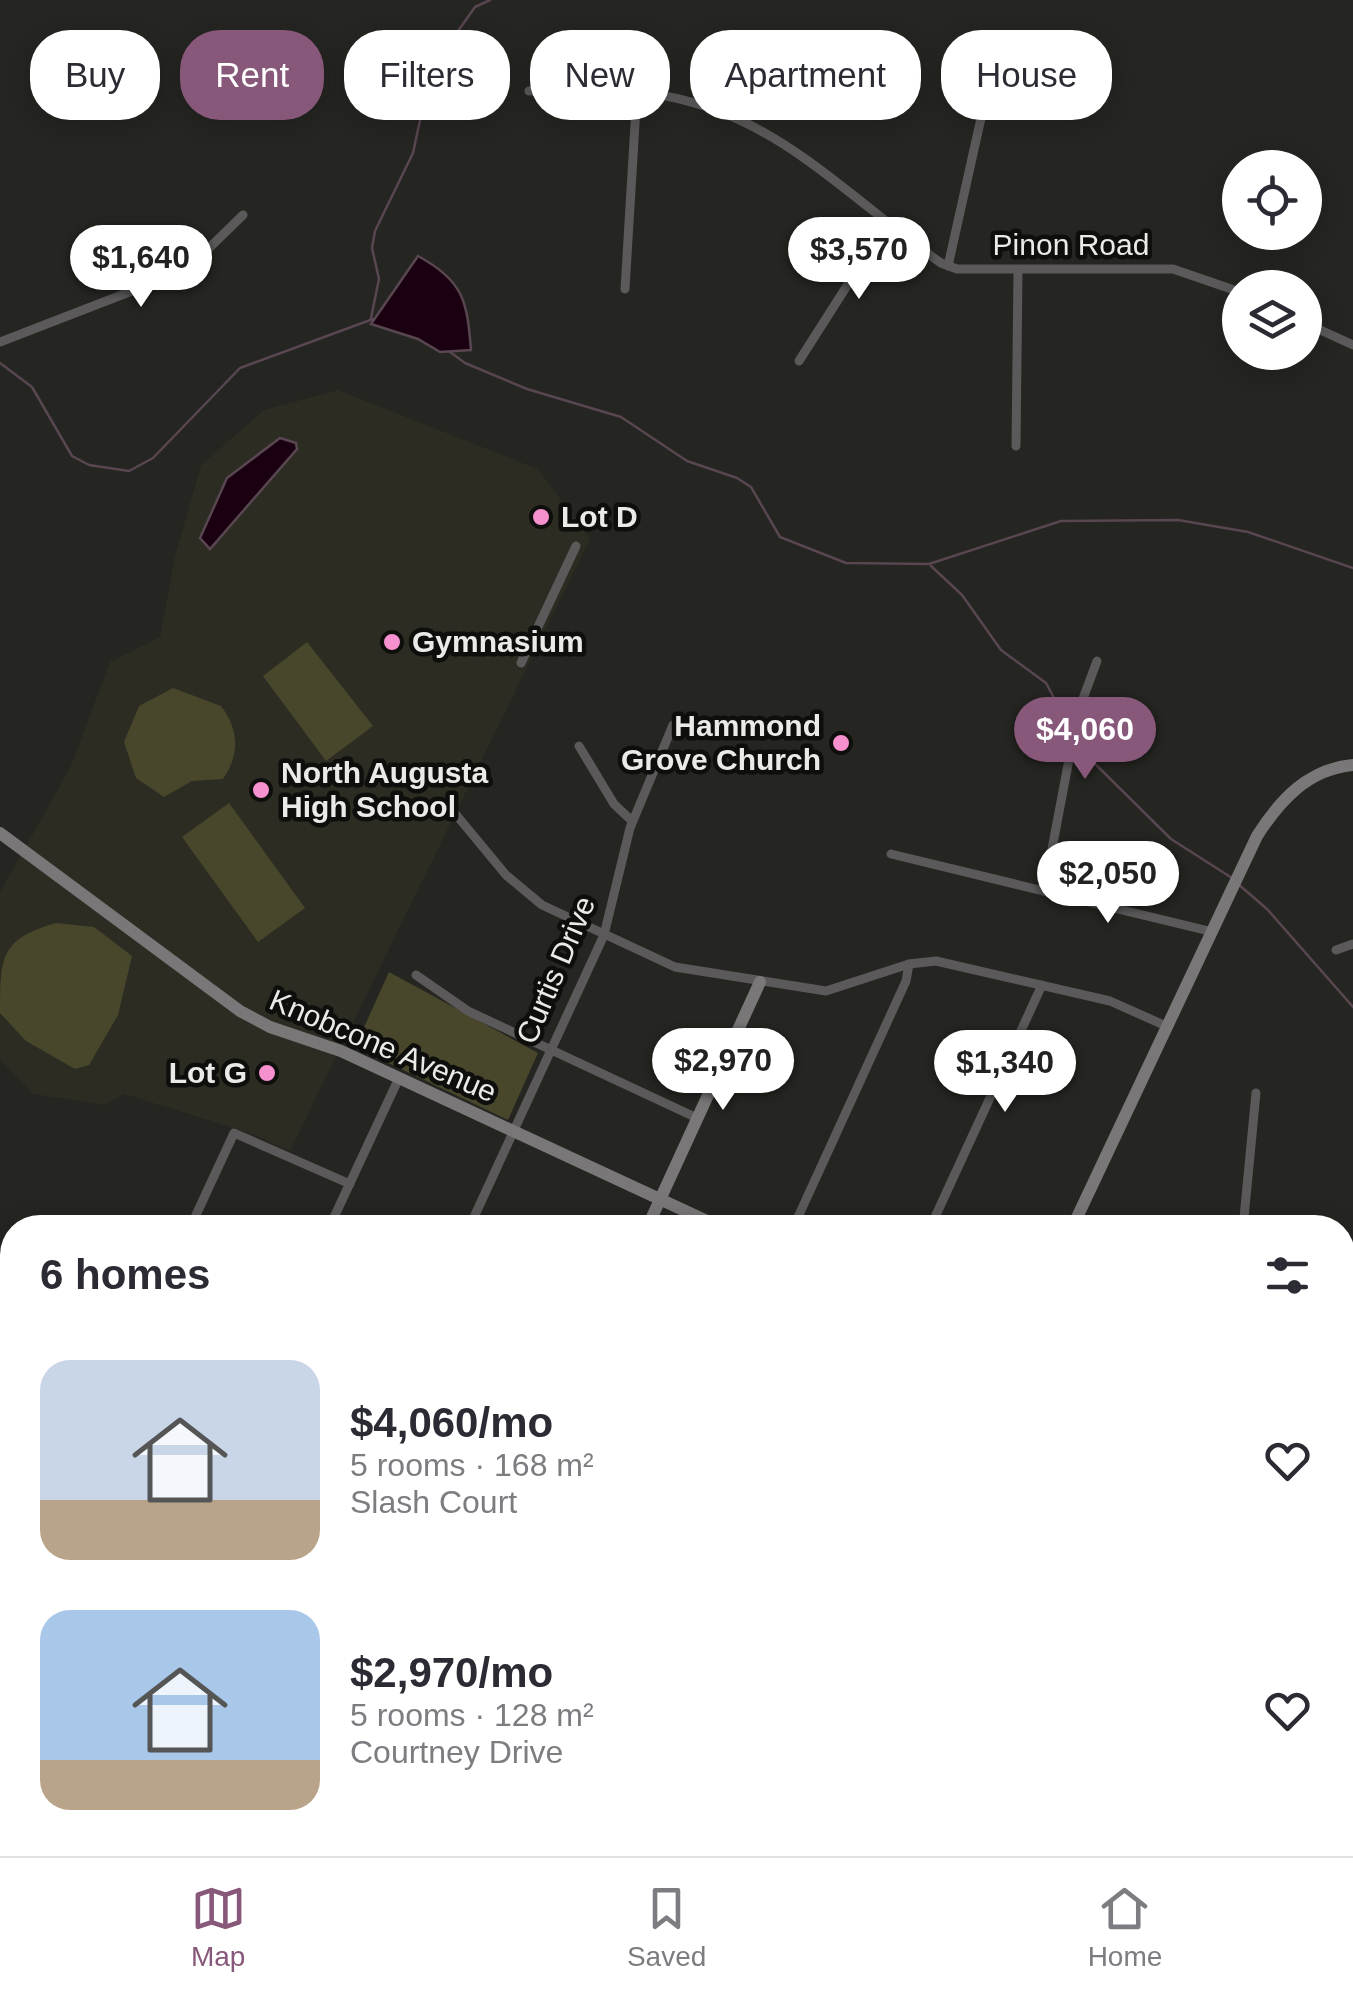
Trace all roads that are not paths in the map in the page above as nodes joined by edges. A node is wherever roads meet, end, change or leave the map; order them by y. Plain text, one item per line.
1 (670, 98) edge
2 (635, 120) edge
3 (981, 120) edge
4 (243, 215) dead end
5 (887, 223) junction
6 (948, 266) junction
7 (1018, 271) junction
8 (1222, 286) edge
9 (625, 289) dead end
10 (1322, 331) edge
11 (0, 342) edge
12 (1353, 345) edge
13 (799, 360) dead end
14 (1016, 446) dead end
15 (576, 546) dead end
16 (1097, 661) dead end
17 (521, 663) dead end
18 (673, 725) dead end
19 (579, 746) dead end
20 (1353, 765) edge
21 (453, 811) dead end
22 (632, 821) junction
23 (0, 834) edge
24 (891, 854) dead end
25 (1044, 891) junction
26 (1209, 932) junction
27 (604, 935) junction
28 (1353, 944) edge
29 (1336, 950) dead end
30 (908, 964) junction
31 (416, 975) dead end
32 (760, 982) junction
33 (1042, 985) junction
34 (1166, 1026) junction
35 (552, 1050) junction
36 (399, 1078) junction
37 (1256, 1094) dead end
38 (697, 1118) junction
39 (514, 1131) junction
40 (350, 1184) junction
41 (660, 1201) junction
42 (196, 1215) edge
43 (336, 1215) edge
44 (475, 1215) edge
45 (654, 1215) edge
46 (692, 1215) edge
47 (799, 1215) edge
48 (936, 1215) edge
49 (1078, 1215) edge
50 (1244, 1215) edge

1 - 5 street, Pinon Road
2 - 9 street
3 - 6 street
4 - 11 street
5 - 6 street, Pinon Road
5 - 13 street
6 - 7 street, Pinon Road
7 - 8 street, Pinon Road
7 - 14 street
10 - 12 street
15 - 17 street
16 - 25 street
18 - 22 street, Curtis Drive
19 - 22 street
20 - 26 street
21 - 27 street
22 - 27 street, Curtis Drive
23 - 36 street, Knobcone Avenue
24 - 25 street
25 - 26 street
26 - 34 street
27 - 32 street
27 - 35 street, Curtis Drive
28 - 29 street
30 - 32 street
30 - 33 street
30 - 47 street
31 - 35 street
32 - 38 street
33 - 34 street
33 - 48 street
34 - 49 street
35 - 38 street
35 - 39 street, Curtis Drive
36 - 39 street, Knobcone Avenue
36 - 40 street
37 - 50 street
38 - 41 street
39 - 41 street, Knobcone Avenue
39 - 44 street, Curtis Drive
40 - 42 street
40 - 43 street
41 - 45 street
41 - 46 street, Knobcone Avenue

